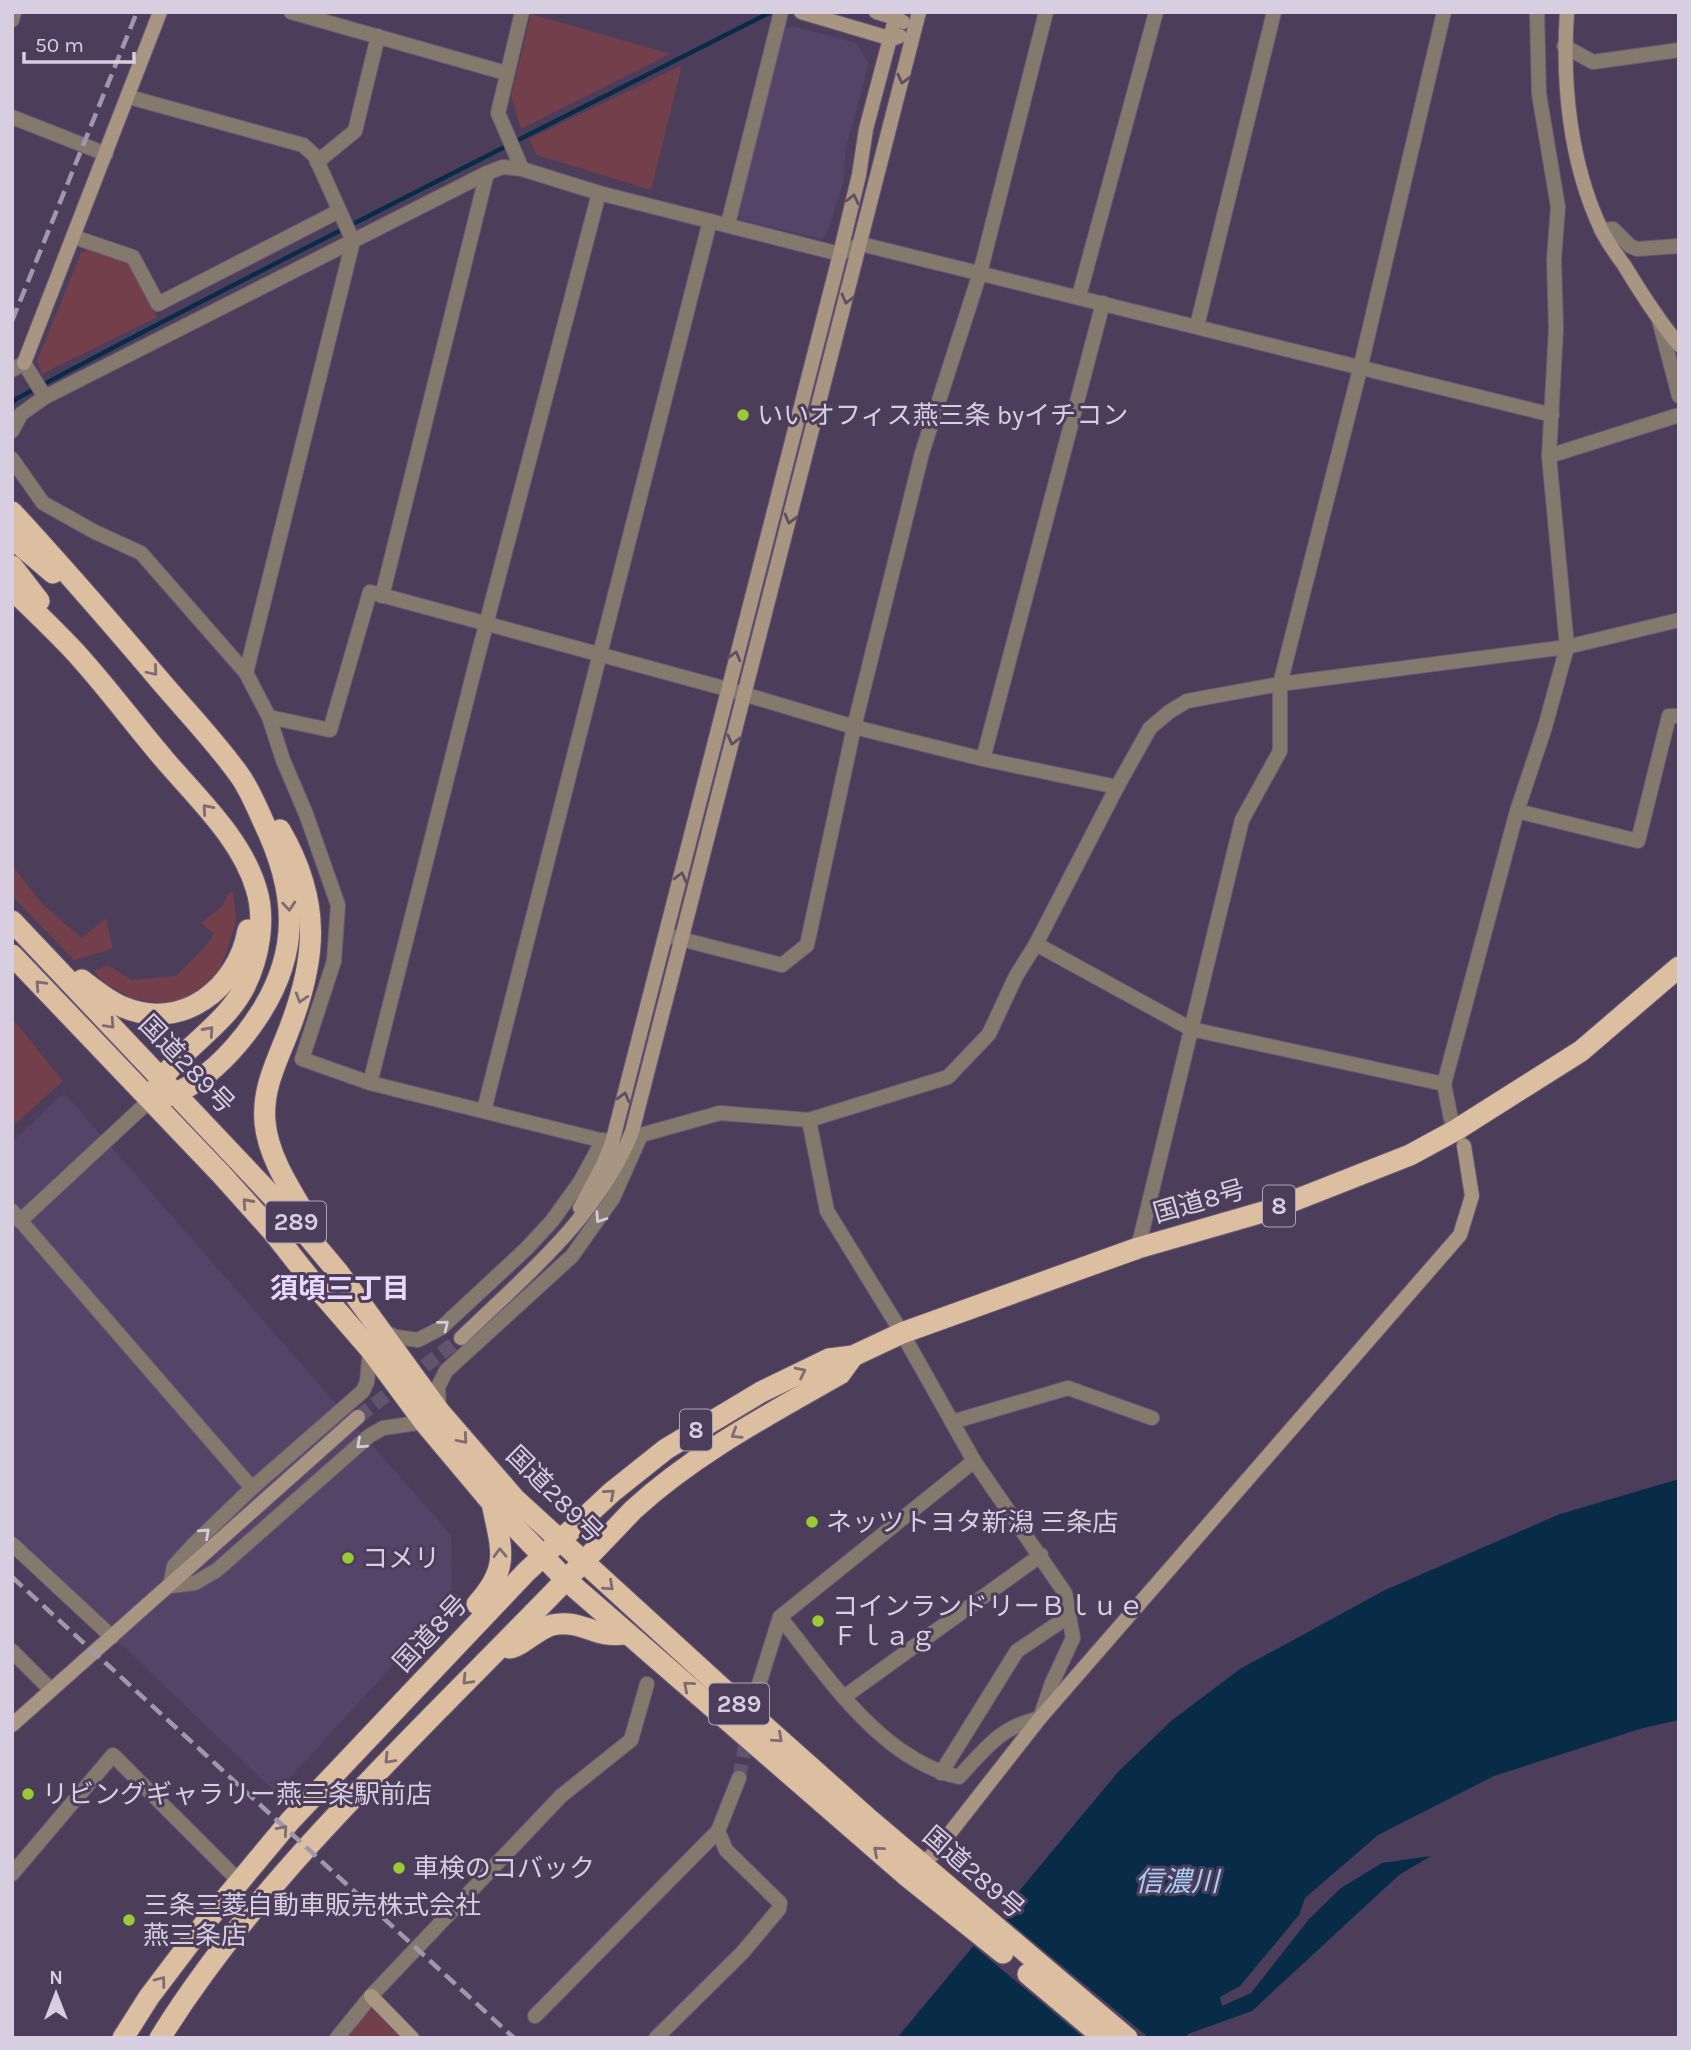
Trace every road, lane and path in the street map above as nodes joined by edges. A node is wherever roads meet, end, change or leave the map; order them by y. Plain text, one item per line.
1 (14, 12) edge
2 (160, 12) edge
3 (291, 12) edge
4 (522, 12) edge
5 (801, 12) edge
6 (876, 12) edge
7 (919, 12) edge
8 (1046, 12) edge
9 (1156, 12) edge
10 (1274, 12) edge
11 (1444, 12) edge
12 (1537, 12) edge
13 (1567, 12) edge
14 (781, 14) edge
15 (897, 15) edge
16 (12, 20) edge
17 (915, 32) junction
18 (378, 36) junction
19 (892, 39) junction
20 (1564, 46) junction
21 (1679, 50) edge
22 (506, 73) junction
23 (128, 97) junction
24 (12, 117) edge
25 (106, 155) junction
26 (317, 162) junction
27 (522, 169) junction
28 (487, 173) junction
29 (599, 192) junction
30 (710, 220) junction
31 (728, 224) junction
32 (346, 226) junction
33 (1601, 230) junction
34 (74, 237) junction
35 (861, 244) junction
36 (1679, 246) edge
37 (840, 254) junction
38 (980, 273) junction
39 (1079, 296) junction
40 (1103, 303) junction
41 (1659, 320) junction
42 (1197, 326) junction
43 (1679, 345) edge
44 (18, 366) edge
45 (1360, 369) junction
46 (44, 395) junction
47 (1679, 396) edge
48 (1552, 415) junction
49 (1679, 415) edge
50 (12, 430) edge
51 (1549, 456) junction
52 (12, 459) edge
53 (12, 512) edge
54 (12, 538) edge
55 (12, 566) edge
56 (12, 589) edge
57 (382, 596) junction
58 (109, 619) junction
59 (1679, 620) edge
60 (486, 624) junction
61 (1567, 647) junction
62 (75, 651) junction
63 (601, 655) junction
64 (246, 673) junction
65 (1280, 684) junction
66 (727, 689) junction
67 (745, 694) junction
68 (269, 716) junction
69 (1679, 716) edge
70 (854, 727) junction
71 (983, 759) junction
72 (241, 778) junction
73 (1116, 787) junction
74 (1517, 811) junction
75 (235, 844) junction
76 (12, 920) edge
77 (666, 936) junction
78 (682, 939) junction
79 (1036, 944) junction
80 (12, 956) edge
81 (1679, 967) edge
82 (1191, 1029) junction
83 (370, 1083) junction
84 (1444, 1084) junction
85 (168, 1086) junction
86 (149, 1101) junction
87 (484, 1111) junction
88 (809, 1120) junction
89 (636, 1133) junction
90 (1460, 1138) junction
91 (607, 1142) junction
92 (16, 1216) edge
93 (555, 1247) junction
94 (1138, 1248) junction
95 (338, 1272) junction
96 (382, 1331) junction
97 (902, 1333) junction
98 (461, 1338) tunnel mouth
99 (370, 1349) junction
100 (853, 1356) junction
101 (431, 1416) junction
102 (358, 1417) tunnel mouth
103 (1152, 1418) dead end
104 (952, 1422) junction
105 (974, 1461) junction
106 (252, 1488) junction
107 (492, 1503) junction
108 (559, 1540) junction
109 (12, 1544) edge
110 (1041, 1555) junction
111 (542, 1556) junction
112 (583, 1562) junction
113 (565, 1579) junction
114 (170, 1586) junction
115 (1069, 1616) junction
116 (780, 1617) junction
117 (628, 1634) junction
118 (113, 1637) junction
119 (498, 1649) junction
120 (12, 1651) edge
121 (432, 1672) junction
122 (647, 1684) dead end
123 (51, 1690) junction
124 (755, 1697) dead end
125 (844, 1697) junction
126 (1040, 1718) junction
127 (12, 1725) edge
128 (941, 1773) junction
129 (739, 1778) tunnel mouth
130 (718, 1831) junction
131 (922, 1865) junction
132 (12, 1874) edge
133 (239, 1881) junction
134 (937, 1888) junction
135 (371, 1996) junction
136 (535, 2016) dead end
137 (123, 2038) edge
138 (160, 2038) edge
139 (337, 2038) edge
140 (412, 2038) edge
141 (656, 2038) edge
142 (1104, 2038) edge
143 (1127, 2038) edge

1 - 16 street
2 - 23 street
3 - 18 street
4 - 22 street
5 - 19 street
6 - 15 street
7 - 17 street
8 - 38 street
9 - 39 street
10 - 42 street
11 - 45 street
12 - 48 street
13 - 20 street
14 - 31 street
15 - 17 street
15 - 19 street
17 - 19 street
17 -> 35 street
18 - 22 street
18 - 26 street
37 -> 19 street
20 - 21 street
20 - 33 street
22 - 27 street
23 - 25 street
23 - 26 street
24 - 25 street
25 - 34 street
26 - 32 street
27 - 28 street
27 - 29 street
28 - 32 street
28 - 57 street
29 - 30 street
29 - 60 street
30 - 31 street
30 - 63 street
31 - 37 street
32 - 34 street
32 - 46 street
32 - 64 street
33 - 36 street
33 - 41 street
34 - 44 street
35 - 37 street
35 - 38 street
35 -> 67 street
66 -> 37 street
38 - 39 street
38 - 70 street
39 - 40 street
40 - 42 street
40 - 71 street
41 - 43 street
41 - 47 street
42 - 45 street
44 - 46 street
45 - 48 street
45 - 65 street
46 - 50 street
48 - 51 street
49 - 51 street
51 - 61 street
52 - 64 street
53 - 58 highway
54 - 58 highway
55 - 62 highway
56 - 62 highway
57 - 60 street
57 - 68 street
58 -> 72 highway
59 - 61 street
60 - 63 street
60 - 83 street
61 - 65 street
61 - 74 street
75 -> 62 highway
63 - 66 street
63 - 87 street
64 - 68 street
65 - 73 street
65 - 82 street
66 - 67 street
77 -> 66 street
67 - 70 street
67 -> 78 street
68 - 83 street
69 - 74 street
70 - 71 street
70 - 78 street
71 - 73 street
72 -> 85 highway
72 -> 95 highway
73 - 79 street
74 - 84 street
75 - 76 highway
85 -> 75 highway
76 -> 85 highway, 国道289号 / 289
77 - 78 street
91 -> 77 street
78 - 89 street
79 - 82 street
79 - 88 street
86 -> 80 highway, 国道289号 / 289
81 - 90 highway, 国道8号 / 8
82 - 84 street
82 - 94 street
83 - 87 street
84 - 90 street
85 - 86 highway
85 - 95 highway, 国道289号 / 289
86 - 92 street
99 -> 86 highway, 国道289号 / 289
87 - 91 street
88 - 89 street
88 - 97 street
89 - 93 street
89 -> 101 street
90 - 94 highway, 国道8号 / 8
90 - 126 street
91 - 93 street
96 -> 91 street
92 - 106 street
93 - 98 street
94 - 97 highway, 国道8号 / 8
95 - 96 highway, 国道289号 / 289
96 - 101 highway, 国道289号 / 289
97 - 100 highway, 国道8号 / 8
97 - 104 street
99 - 101 highway, 国道289号 / 289
99 - 106 street
108 -> 100 highway, 国道8号 / 8
100 -> 112 highway, 国道8号 / 8
101 - 107 highway, 国道289号 / 289
101 -> 108 highway, 国道289号 / 289
101 -> 114 street
102 - 114 street
103 - 104 street
104 - 105 street
105 - 110 street
105 - 116 street
114 -> 106 street
107 - 111 highway, 国道289号 / 289
121 -> 107 highway
108 - 111 highway, 国道8号 / 8
108 - 112 highway, 国道289号 / 289
109 - 118 street
110 - 115 street
110 - 125 street
111 - 113 highway, 国道289号 / 289
111 - 121 highway, 国道8号 / 8
112 - 113 highway, 国道8号 / 8
112 -> 131 highway, 国道289号 / 289
113 - 117 highway, 国道289号 / 289
113 - 119 highway, 国道8号 / 8
114 - 118 street
115 - 126 street
115 - 128 street
116 - 124 street
116 - 125 street
117 - 119 highway
134 -> 117 highway, 国道289号 / 289
118 - 123 street
119 -> 138 highway, 国道8号 / 8
120 - 123 street
133 -> 121 highway, 国道8号 / 8
122 - 135 street
123 - 127 street
125 - 128 street
126 - 128 street
126 - 131 street
129 - 130 street
130 - 136 street
130 - 141 street
131 - 134 highway, 国道289号 / 289
132 - 133 street
137 -> 133 highway, 国道8号 / 8
134 - 142 highway, 国道289号 / 289
134 - 143 highway, 国道289号 / 289
135 - 139 street
135 - 140 street

